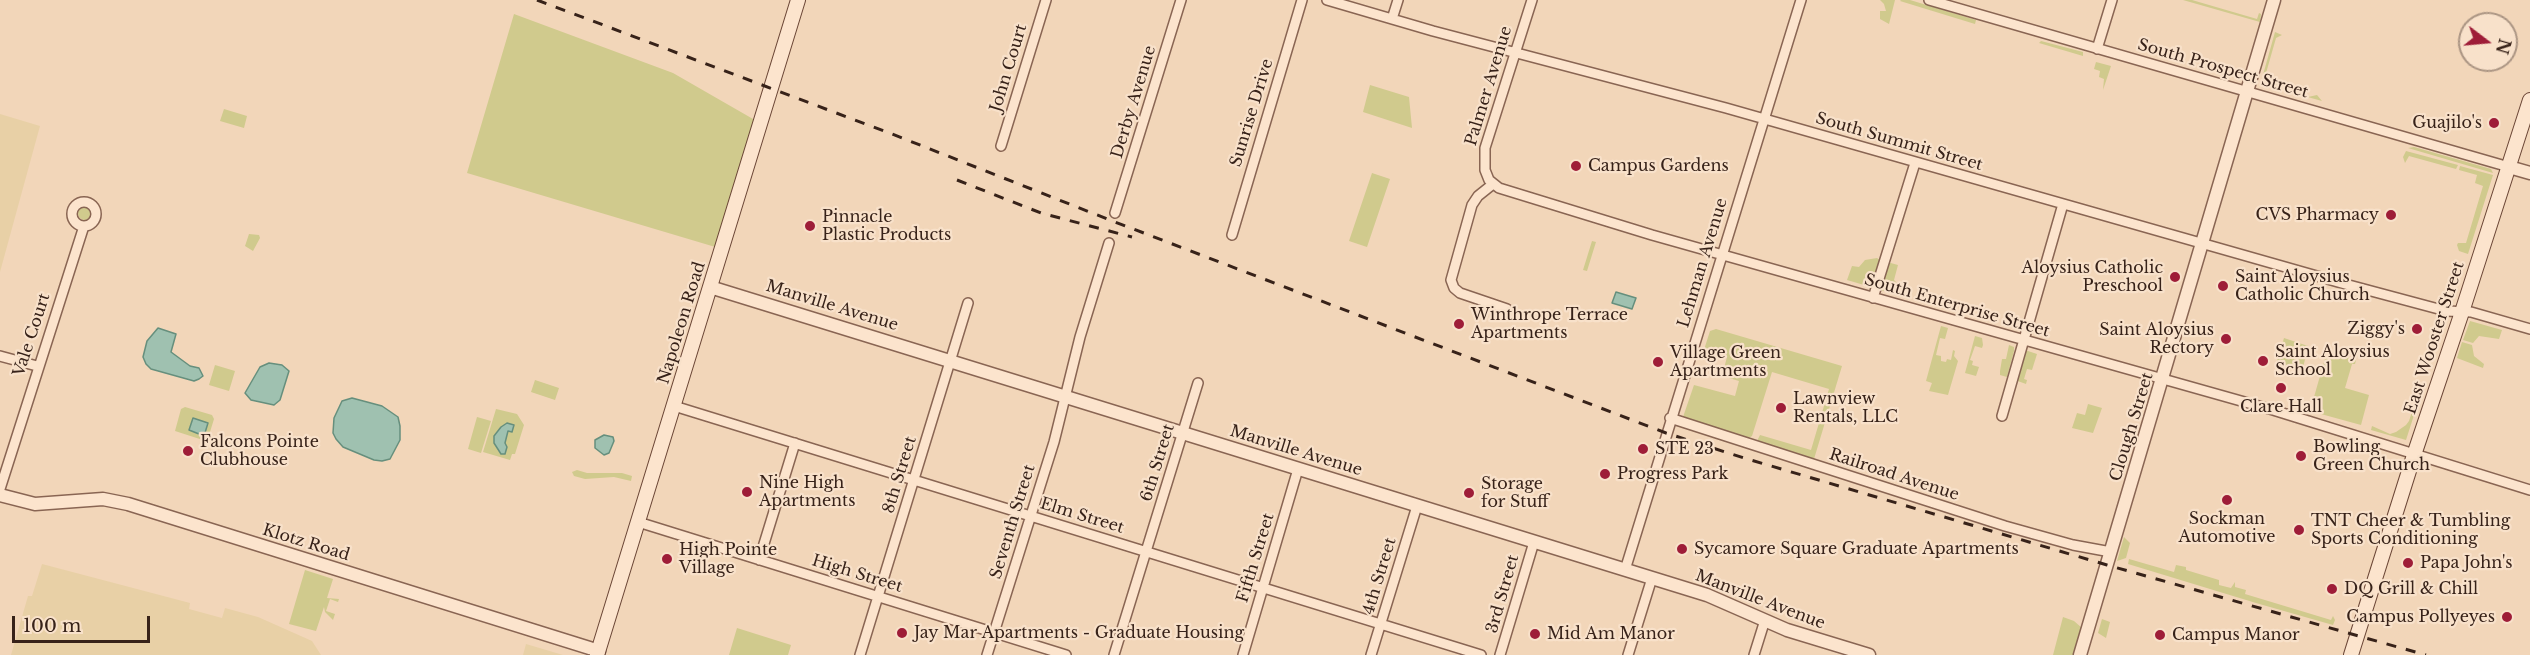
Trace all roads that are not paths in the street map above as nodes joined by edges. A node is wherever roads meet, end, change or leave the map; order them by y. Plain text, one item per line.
1 (798, 0) edge
2 (1047, 0) edge
3 (1181, 0) edge
4 (1302, 0) edge
5 (1327, 0) edge
6 (1398, 0) edge
7 (1532, 0) edge
8 (1801, 0) edge
9 (1929, 0) edge
10 (2112, 0) edge
11 (2274, 0) edge
12 (1392, 19) junction
13 (2097, 49) junction
14 (1514, 52) junction
15 (2248, 91) junction
16 (2530, 100) edge
17 (1765, 119) junction
18 (1001, 146) dead end
19 (1915, 163) junction
20 (2509, 167) junction
21 (2530, 173) edge
22 (1493, 184) junction
23 (2062, 204) junction
24 (1115, 213) dead end
25 (84, 226) dead end
26 (1232, 235) dead end
27 (2203, 242) junction
28 (1109, 243) dead end
29 (1721, 255) junction
30 (710, 286) junction
31 (1873, 298) junction
32 (968, 303) dead end
33 (1507, 309) dead end
34 (2462, 312) junction
35 (2530, 329) edge
36 (2023, 340) junction
37 (0, 356) edge
38 (951, 360) junction
39 (38, 366) junction
40 (2163, 380) junction
41 (1198, 383) dead end
42 (1067, 397) junction
43 (674, 406) junction
44 (2002, 416) dead end
45 (1670, 418) junction
46 (1182, 433) junction
47 (795, 443) junction
48 (2414, 455) junction
49 (1298, 469) junction
50 (914, 480) junction
51 (0, 489) edge
52 (2530, 490) edge
53 (0, 495) edge
54 (1417, 506) junction
55 (1030, 516) junction
56 (638, 522) junction
57 (1534, 542) junction
58 (1146, 552) junction
59 (2111, 552) junction
60 (759, 560) junction
61 (1624, 570) junction
62 (1652, 578) junction
63 (1262, 587) junction
64 (879, 597) junction
65 (1765, 620) junction
66 (1381, 624) junction
67 (994, 633) junction
68 (598, 653) edge
69 (860, 655) edge
70 (987, 655) edge
71 (1066, 655) edge
72 (1114, 655) edge
73 (1243, 655) edge
74 (1371, 655) edge
75 (1481, 655) edge
76 (1500, 655) edge
77 (1628, 655) edge
78 (1754, 655) edge
79 (1869, 655) edge
80 (2080, 655) edge
81 (2351, 655) edge

1 - 30 main road, Napoleon Road
2 - 18 street, John Court
3 - 24 street, Derby Avenue
4 - 26 street, Sunrise Drive
5 - 12 street, South Summit Street
6 - 12 street
7 - 14 street, Palmer Avenue
8 - 17 street, Lehman Avenue
9 - 13 street, South Prospect Street
10 - 13 street
11 - 15 street, Clough Street
12 - 14 street, South Summit Street
13 - 15 street, South Prospect Street
14 - 17 street, South Summit Street
14 - 22 street, Palmer Avenue
15 - 20 street, South Prospect Street
15 - 27 street, Clough Street
16 - 20 main road, East Wooster Street
17 - 19 street, South Summit Street
17 - 29 street, Lehman Avenue
19 - 23 street, South Summit Street
19 - 31 street
20 - 21 street
20 - 34 main road, East Wooster Street
22 - 29 street, South Enterprise Street
22 - 33 street
23 - 27 street, South Summit Street
23 - 36 street
25 - 39 street, Vale Court
27 - 34 street, South Summit Street
27 - 40 street, Clough Street
28 - 42 street
29 - 31 street, South Enterprise Street
29 - 45 street, Lehman Avenue
30 - 38 street, Manville Avenue
30 - 43 main road, Napoleon Road
31 - 36 street, South Enterprise Street
32 - 38 street, 8th Street
34 - 35 street, South Summit Street
34 - 48 main road, East Wooster Street
36 - 40 street, South Enterprise Street
36 - 44 street
37 - 39 street
38 - 42 street, Manville Avenue
38 - 50 street, 8th Street
39 - 51 street, Vale Court
40 - 48 street, South Enterprise Street
40 - 59 street, Clough Street
41 - 46 street, 6th Street
42 - 46 street, Manville Avenue
42 - 55 street, Seventh Street
43 - 47 street, Elm Street
43 - 56 main road, Napoleon Road
45 - 59 street, Railroad Avenue
45 - 61 street, Lehman Avenue
46 - 49 street, Manville Avenue
46 - 58 street, 6th Street
47 - 50 street, Elm Street
47 - 60 street
48 - 52 street, South Enterprise Street
48 - 81 main road, East Wooster Street
49 - 54 street, Manville Avenue
49 - 63 street, Fifth Street
50 - 55 street, Elm Street
50 - 64 street, 8th Street
53 - 68 street, Klotz Road
54 - 57 street, Manville Avenue
54 - 66 street, 4th Street
55 - 58 street, Elm Street
55 - 67 street, Seventh Street
56 - 60 street, High Street
56 - 68 main road, Napoleon Road
57 - 61 street, Manville Avenue
57 - 76 street, 3rd Street
58 - 63 street, Elm Street
58 - 72 street, 6th Street
59 - 80 street, Clough Street
60 - 64 street, High Street
61 - 62 street, Manville Avenue
62 - 65 street, Manville Avenue
62 - 77 street
63 - 66 street, Elm Street
63 - 73 street, Fifth Street
64 - 67 street, High Street
64 - 69 street, 8th Street
65 - 78 street
65 - 79 street, Manville Avenue
66 - 74 street, 4th Street
66 - 75 street, Elm Street
67 - 70 street, Seventh Street
67 - 71 street, High Street

